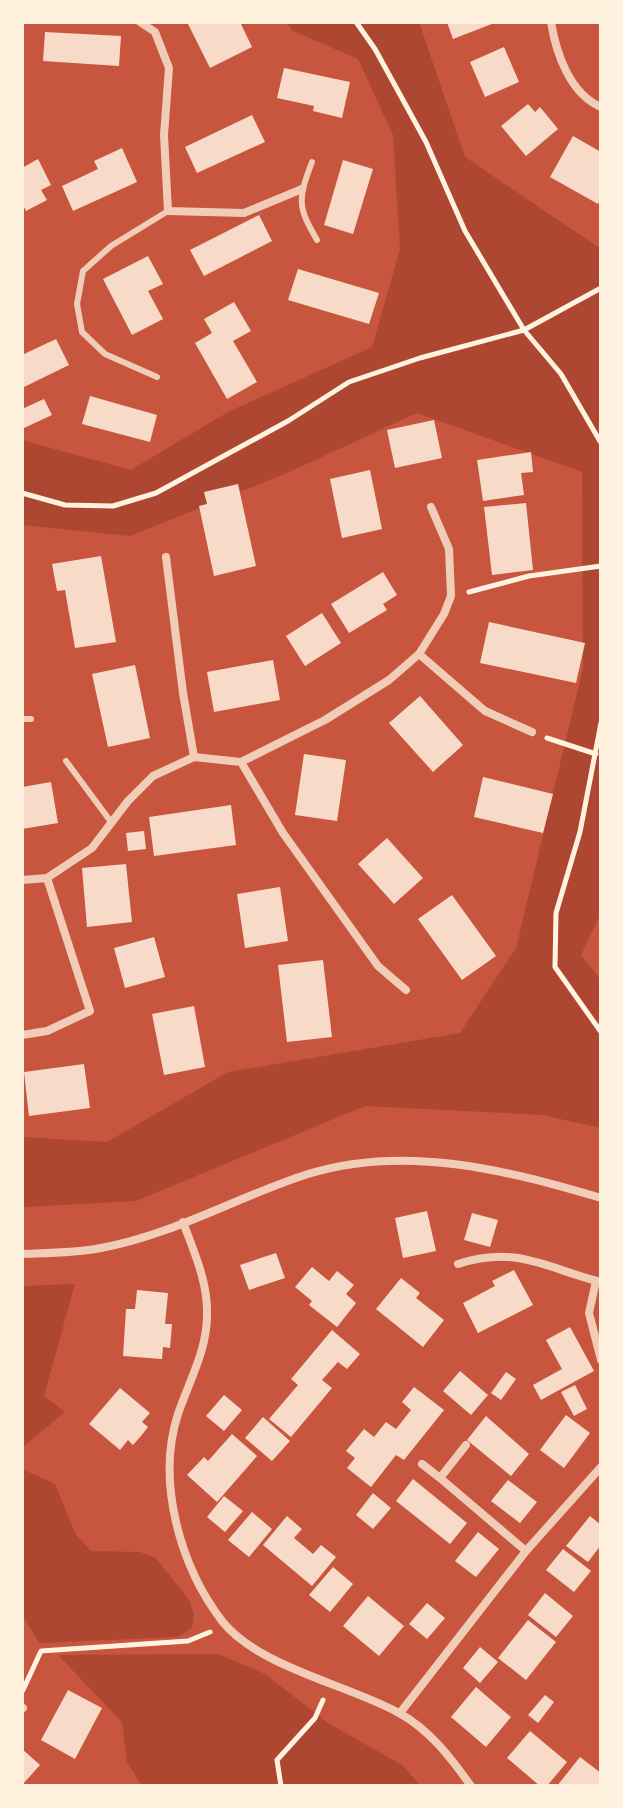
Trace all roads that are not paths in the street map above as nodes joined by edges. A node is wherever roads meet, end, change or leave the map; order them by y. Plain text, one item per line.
1 (140, 22) edge
2 (551, 22) edge
3 (601, 107) edge
4 (312, 162) dead end
5 (302, 189) junction
6 (168, 211) junction
7 (317, 240) dead end
8 (157, 377) dead end
9 (431, 507) dead end
10 (166, 557) dead end
11 (419, 654) junction
12 (22, 719) edge
13 (31, 719) dead end
14 (532, 732) road end
15 (194, 757) junction
16 (66, 761) dead end
17 (241, 762) junction
18 (111, 822) junction
19 (47, 878) junction
20 (22, 880) edge
21 (406, 990) dead end
22 (22, 1035) edge
23 (601, 1198) edge
24 (183, 1222) junction
25 (22, 1254) edge
26 (458, 1264) dead end
27 (598, 1282) edge
28 (601, 1360) edge
29 (466, 1445) dead end
30 (422, 1464) dead end
31 (601, 1467) edge
32 (440, 1478) junction
33 (526, 1551) junction
34 (400, 1713) junction
35 (471, 1786) edge

1 - 6 street
2 - 3 street
4 - 5 lane
5 - 6 street
5 - 7 lane
6 - 8 lane
9 - 11 street
10 - 15 street
11 - 14 street
11 - 17 street
12 - 13 lane
15 - 17 street
15 - 18 street
16 - 18 lane
17 - 21 street
18 - 19 street
19 - 20 street
19 - 22 street
23 - 24 street
24 - 25 street
24 - 34 street
26 - 27 street
27 - 28 street
29 - 32 street
30 - 32 street
31 - 33 street
32 - 33 street
33 - 34 street
34 - 35 street

